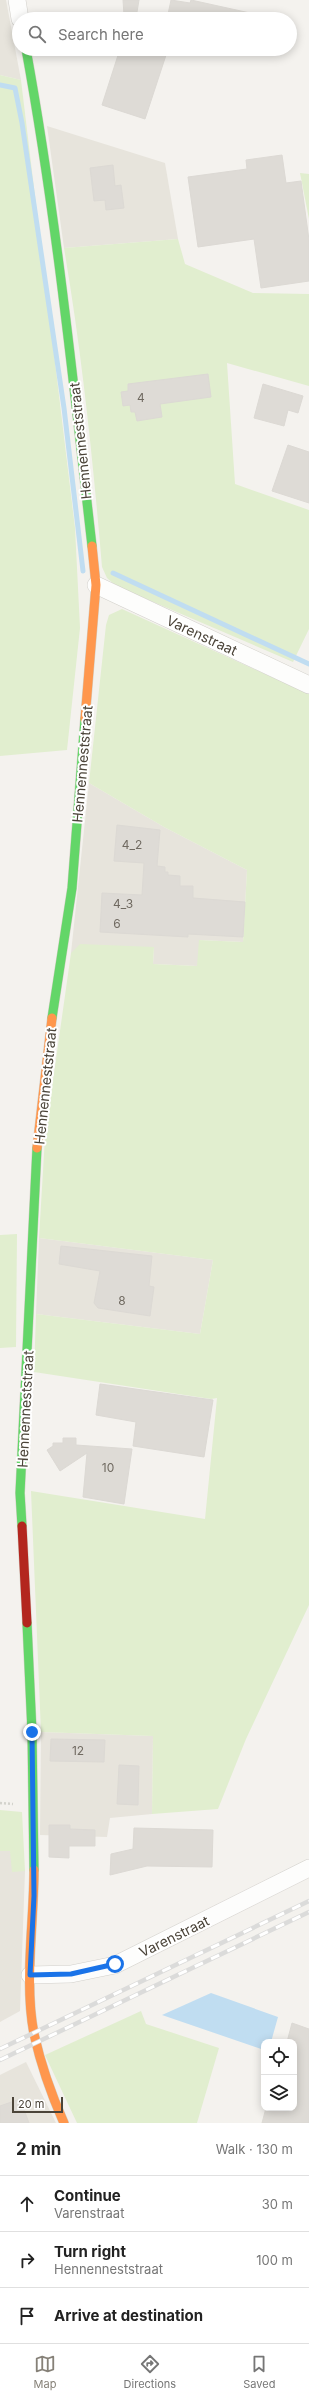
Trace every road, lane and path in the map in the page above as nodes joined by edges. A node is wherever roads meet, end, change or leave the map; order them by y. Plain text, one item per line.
1 (17, 0) edge
2 (19, 12) edge
3 (27, 56) edge
4 (96, 585) junction
5 (309, 685) edge
6 (309, 1868) edge
7 (30, 1975) junction
8 (64, 2123) edge

1 - 2 street
3 - 4 street, Hennenneststraat
4 - 5 street, Varenstraat
4 - 7 street, Hennenneststraat
6 - 7 street, Varenstraat
7 - 8 street, Hennenneststraat

